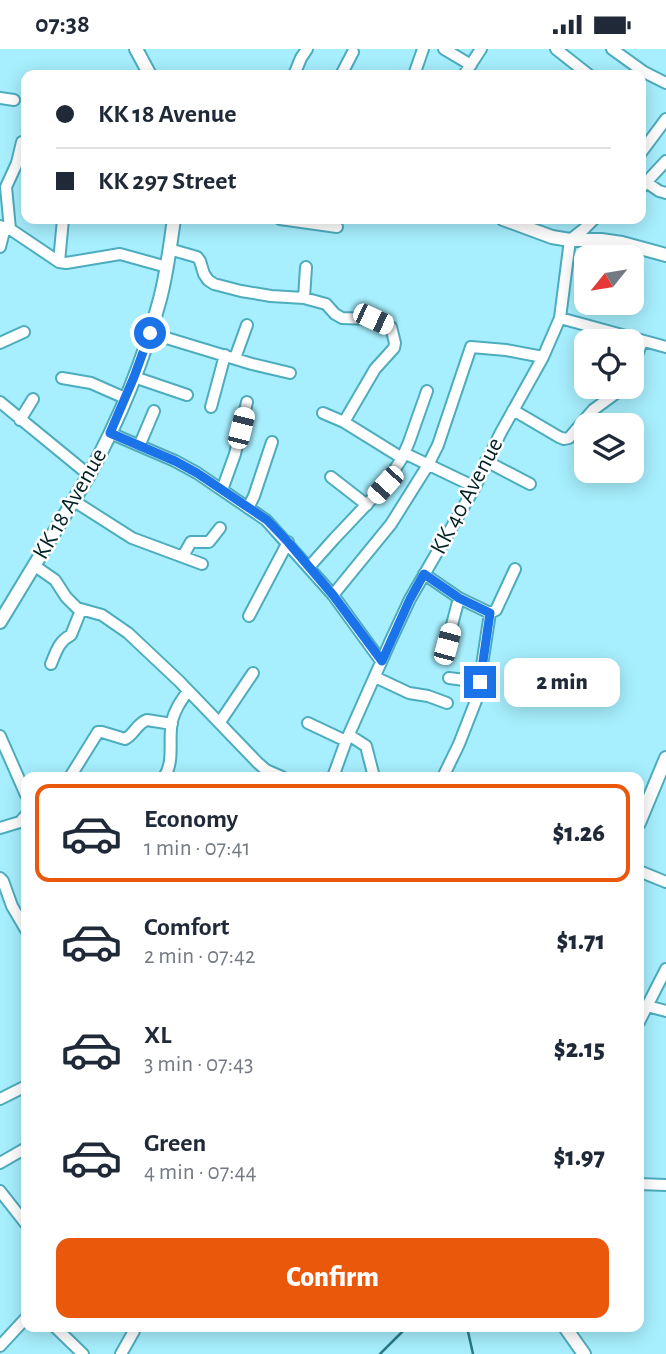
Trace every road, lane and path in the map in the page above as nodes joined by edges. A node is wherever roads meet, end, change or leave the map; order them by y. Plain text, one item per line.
1 (136, 49) edge
2 (307, 49) edge
3 (423, 49) edge
4 (444, 49) edge
5 (481, 49) edge
6 (556, 49) edge
7 (612, 49) edge
8 (353, 52) dead end
9 (471, 65) junction
10 (147, 70) edge
11 (296, 70) edge
12 (344, 70) edge
13 (416, 70) edge
14 (468, 70) edge
15 (583, 70) edge
16 (640, 70) edge
17 (646, 73) edge
18 (666, 83) edge
19 (0, 98) edge
20 (14, 100) dead end
21 (666, 118) edge
22 (21, 146) edge
23 (646, 146) edge
24 (666, 160) edge
25 (646, 183) edge
26 (646, 187) edge
27 (666, 193) edge
28 (63, 224) edge
29 (173, 224) edge
30 (316, 224) edge
31 (517, 224) edge
32 (589, 224) edge
33 (337, 227) dead end
34 (5, 228) edge
35 (569, 240) junction
36 (0, 247) edge
37 (169, 249) junction
38 (666, 255) edge
39 (59, 261) junction
40 (167, 267) junction
41 (306, 267) dead end
42 (304, 298) junction
43 (560, 318) junction
44 (247, 325) dead end
45 (598, 329) edge
46 (24, 332) dead end
47 (150, 333) junction
48 (644, 342) edge
49 (0, 343) edge
50 (666, 347) edge
51 (230, 357) junction
52 (543, 357) junction
53 (290, 373) dead end
54 (134, 377) junction
55 (62, 378) dead end
56 (427, 391) dead end
57 (187, 395) dead end
58 (125, 398) junction
59 (33, 399) dead end
60 (607, 399) edge
61 (0, 402) edge
62 (247, 402) dead end
63 (211, 407) dead end
64 (513, 410) junction
65 (154, 411) dead end
66 (323, 413) dead end
67 (20, 420) junction
68 (344, 422) junction
69 (110, 433) junction
70 (272, 442) dead end
71 (140, 444) junction
72 (403, 456) junction
73 (486, 461) junction
74 (428, 465) junction
75 (89, 475) junction
76 (331, 477) dead end
77 (530, 484) dead end
78 (475, 487) junction
79 (222, 490) junction
80 (74, 501) junction
81 (367, 505) junction
82 (248, 508) junction
83 (219, 528) dead end
84 (288, 542) junction
85 (183, 556) junction
86 (202, 563) dead end
87 (35, 566) junction
88 (309, 567) junction
89 (516, 569) dead end
90 (424, 574) junction
91 (333, 595) junction
92 (459, 598) junction
93 (81, 610) junction
94 (490, 613) junction
95 (249, 616) dead end
96 (0, 622) edge
97 (447, 644) dead end
98 (382, 661) junction
99 (51, 664) dead end
100 (253, 673) dead end
101 (375, 677) junction
102 (449, 678) dead end
103 (480, 682) junction
104 (188, 691) junction
105 (447, 703) dead end
106 (220, 722) junction
107 (308, 723) dead end
108 (172, 724) junction
109 (0, 736) edge
110 (348, 738) junction
111 (666, 758) edge
112 (73, 772) edge
113 (169, 772) edge
114 (272, 772) edge
115 (334, 772) edge
116 (373, 772) edge
117 (445, 772) edge
118 (21, 784) edge
119 (644, 811) edge
120 (21, 822) edge
121 (0, 828) edge
122 (644, 873) edge
123 (0, 878) edge
124 (666, 883) edge
125 (21, 922) edge
126 (666, 969) edge
127 (647, 1006) junction
128 (666, 1011) edge
129 (644, 1012) edge
130 (21, 1088) edge
131 (0, 1099) edge
132 (21, 1151) edge
133 (0, 1163) edge
134 (644, 1184) edge
135 (666, 1185) edge
136 (0, 1191) edge
137 (21, 1218) edge
138 (21, 1323) edge
139 (60, 1332) edge
140 (133, 1332) edge
141 (569, 1332) edge
142 (0, 1346) edge
143 (83, 1354) edge
144 (121, 1354) edge
145 (584, 1354) edge

1 - 10 main road
2 - 11 street
3 - 13 street
4 - 9 street
5 - 9 street
6 - 15 street
7 - 16 street
8 - 12 street
9 - 14 street
17 - 18 street
19 - 20 street
21 - 23 street
22 - 34 street
24 - 25 street
26 - 27 street
28 - 39 street
29 - 37 main road, KK 18 Avenue
30 - 33 street
31 - 35 main road
32 - 35 street
34 - 36 street
34 - 39 street
35 - 38 main road
35 - 43 street, KK 40 Avenue
37 - 40 main road, KK 18 Avenue
37 - 42 street
39 - 40 street
40 - 47 main road, KK 18 Avenue
41 - 42 street
42 - 68 street
43 - 45 street
43 - 52 street, KK 40 Avenue
44 - 51 street
46 - 49 street
47 - 51 street
47 - 54 main road, KK 18 Avenue
48 - 50 street
51 - 53 street
51 - 63 street
52 - 64 street, KK 40 Avenue
52 - 74 street
54 - 57 street
54 - 58 main road, KK 18 Avenue
55 - 58 street
56 - 72 street
58 - 69 main road, KK 18 Avenue
59 - 67 street
60 - 64 street
61 - 67 street
62 - 79 street
64 - 73 street, KK 40 Avenue
65 - 71 street
66 - 68 street
67 - 75 street
68 - 72 street
69 - 71 street
69 - 75 main road, KK 18 Avenue
70 - 82 street
71 - 79 street
72 - 74 street
72 - 81 street
73 - 77 street
73 - 78 street, KK 40 Avenue
74 - 78 street
74 - 91 street
75 - 80 main road, KK 18 Avenue
76 - 81 street
78 - 90 street, KK 40 Avenue
79 - 82 street
80 - 85 street
80 - 87 main road, KK 18 Avenue
81 - 88 street
82 - 84 street
83 - 85 street
84 - 88 street
84 - 95 street
85 - 86 street
87 - 93 street
87 - 96 main road, KK 18 Avenue
88 - 91 street
89 - 94 street
90 - 92 street
90 - 98 street, KK 40 Avenue
91 - 98 street
92 - 94 street
92 - 97 street
93 - 99 street
93 - 104 street
94 - 103 street
98 - 101 street, KK 40 Avenue
100 - 106 street
101 - 105 street
101 - 110 street, KK 40 Avenue
102 - 103 street
103 - 117 street
104 - 106 street
104 - 108 street
106 - 114 street
107 - 110 street
108 - 112 street
108 - 113 street
109 - 118 street
110 - 115 street, KK 40 Avenue
110 - 116 street
111 - 119 main road
120 - 121 street
122 - 124 street
123 - 125 street
126 - 127 street
127 - 128 street
127 - 129 street
130 - 131 street
132 - 133 street
134 - 135 street
136 - 137 street
138 - 142 street
139 - 143 street
140 - 144 street
141 - 145 main road

